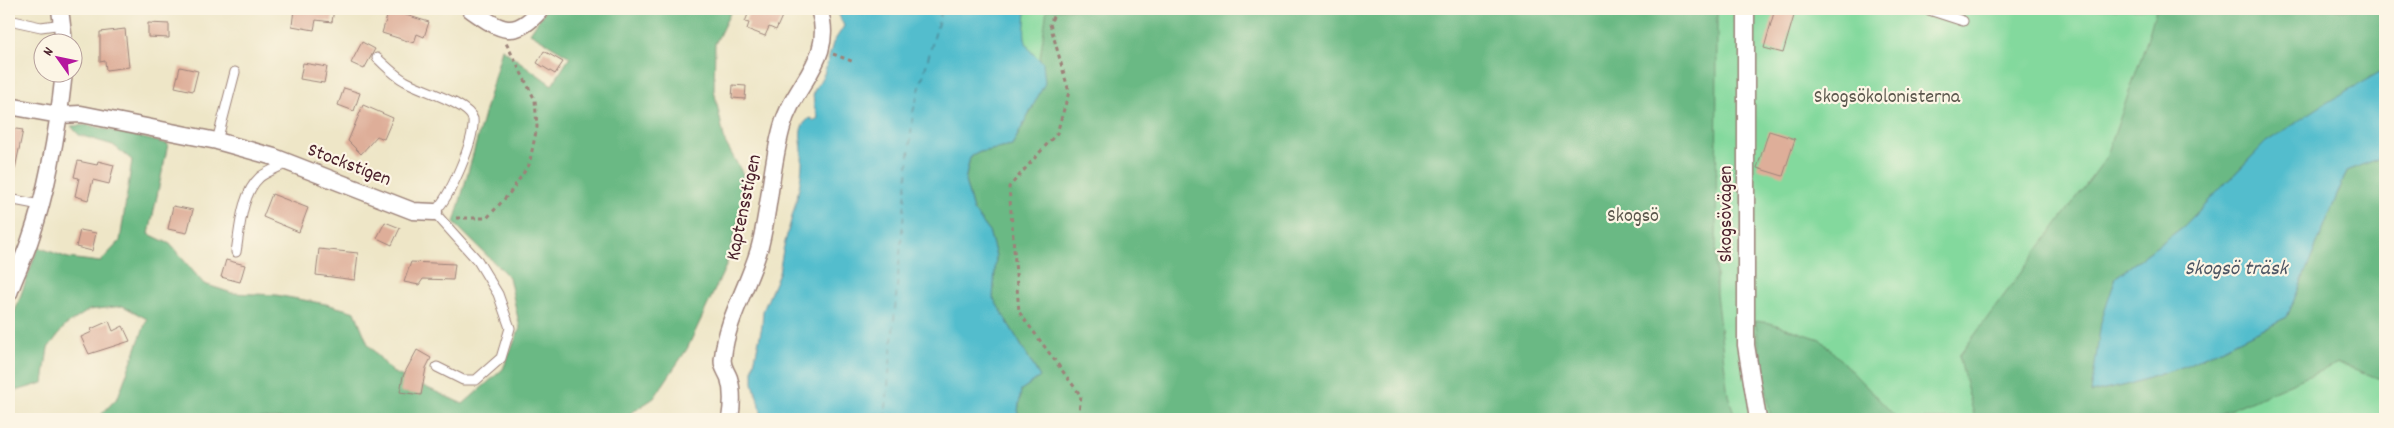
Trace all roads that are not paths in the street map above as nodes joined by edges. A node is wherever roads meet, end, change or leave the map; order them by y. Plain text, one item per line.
1 (470, 9) edge
2 (541, 9) edge
3 (820, 9) edge
4 (1746, 9) edge
5 (1926, 9) edge
6 (61, 16) edge
7 (9, 20) edge
8 (1963, 21) dead end
9 (63, 32) edge
10 (377, 58) dead end
11 (235, 72) dead end
12 (63, 82) edge
13 (9, 106) edge
14 (59, 115) junction
15 (217, 140) junction
16 (289, 162) junction
17 (9, 198) edge
18 (40, 205) junction
19 (434, 212) junction
20 (236, 252) dead end
21 (9, 293) edge
22 (436, 368) dead end
23 (730, 419) edge
24 (1758, 419) edge

1 - 2 street
3 - 23 street, Kaptensstigen
4 - 24 street, Skogsövägen
5 - 8 lane
6 - 7 lane
6 - 9 street
10 - 19 lane
11 - 15 lane
12 - 14 street
13 - 14 street, Stockstigen
14 - 15 street, Stockstigen
14 - 18 street
15 - 16 street, Stockstigen
16 - 19 street, Stockstigen
16 - 20 lane
17 - 18 lane
18 - 21 street
19 - 22 lane

